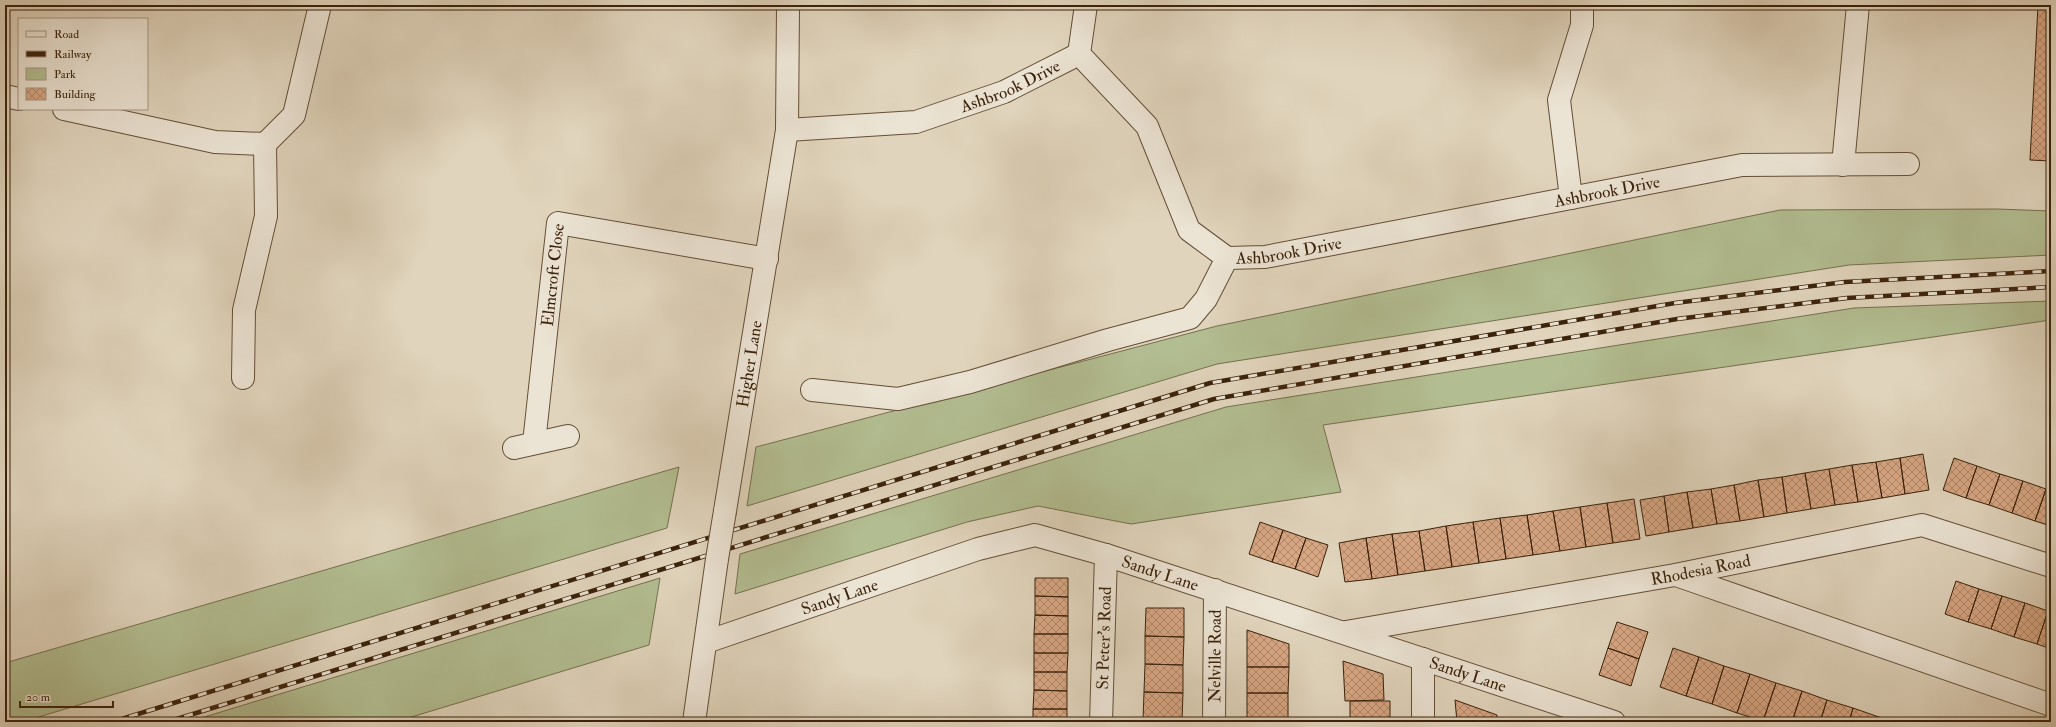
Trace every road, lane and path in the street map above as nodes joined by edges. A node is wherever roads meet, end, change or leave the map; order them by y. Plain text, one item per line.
1 (320, 5) edge
2 (788, 5) edge
3 (1086, 5) edge
4 (1582, 5) edge
5 (1858, 5) edge
6 (1079, 54) junction
7 (5, 96) edge
8 (18, 99) edge
9 (69, 110) edge
10 (786, 130) junction
11 (265, 144) junction
12 (1908, 164) dead end
13 (1843, 165) junction
14 (1571, 198) junction
15 (1227, 258) junction
16 (767, 259) junction
17 (243, 378) dead end
18 (812, 390) dead end
19 (568, 436) dead end
20 (1106, 555) junction
21 (2051, 566) edge
22 (1675, 575) junction
23 (1215, 590) junction
24 (1344, 633) junction
25 (706, 642) junction
26 (1423, 659) junction
27 (2051, 705) edge
28 (694, 722) edge
29 (1101, 722) edge
30 (1214, 722) edge
31 (1424, 722) edge
32 (1614, 722) edge

1 - 11 street
2 - 10 street, Higher Lane
3 - 6 street
4 - 14 street
5 - 13 street
6 - 10 street, Ashbrook Drive
6 - 15 street, Ashbrook Drive
7 - 8 street
9 - 11 street
10 - 16 street, Higher Lane
11 - 17 street
12 - 13 street, Ashbrook Drive
13 - 14 street, Ashbrook Drive
14 - 15 street, Ashbrook Drive
15 - 18 street
16 - 19 street, Elmcroft Close
16 - 25 street, Higher Lane, bridge
20 - 23 street, Sandy Lane
20 - 25 street, Sandy Lane
20 - 29 street, St Peter's Road
21 - 22 street, Rhodesia Road
22 - 24 street, Rhodesia Road
22 - 27 street
23 - 24 street, Sandy Lane
23 - 30 street, Nelville Road
24 - 26 street, Sandy Lane
25 - 28 street, Higher Lane
26 - 31 street
26 - 32 street, Sandy Lane

